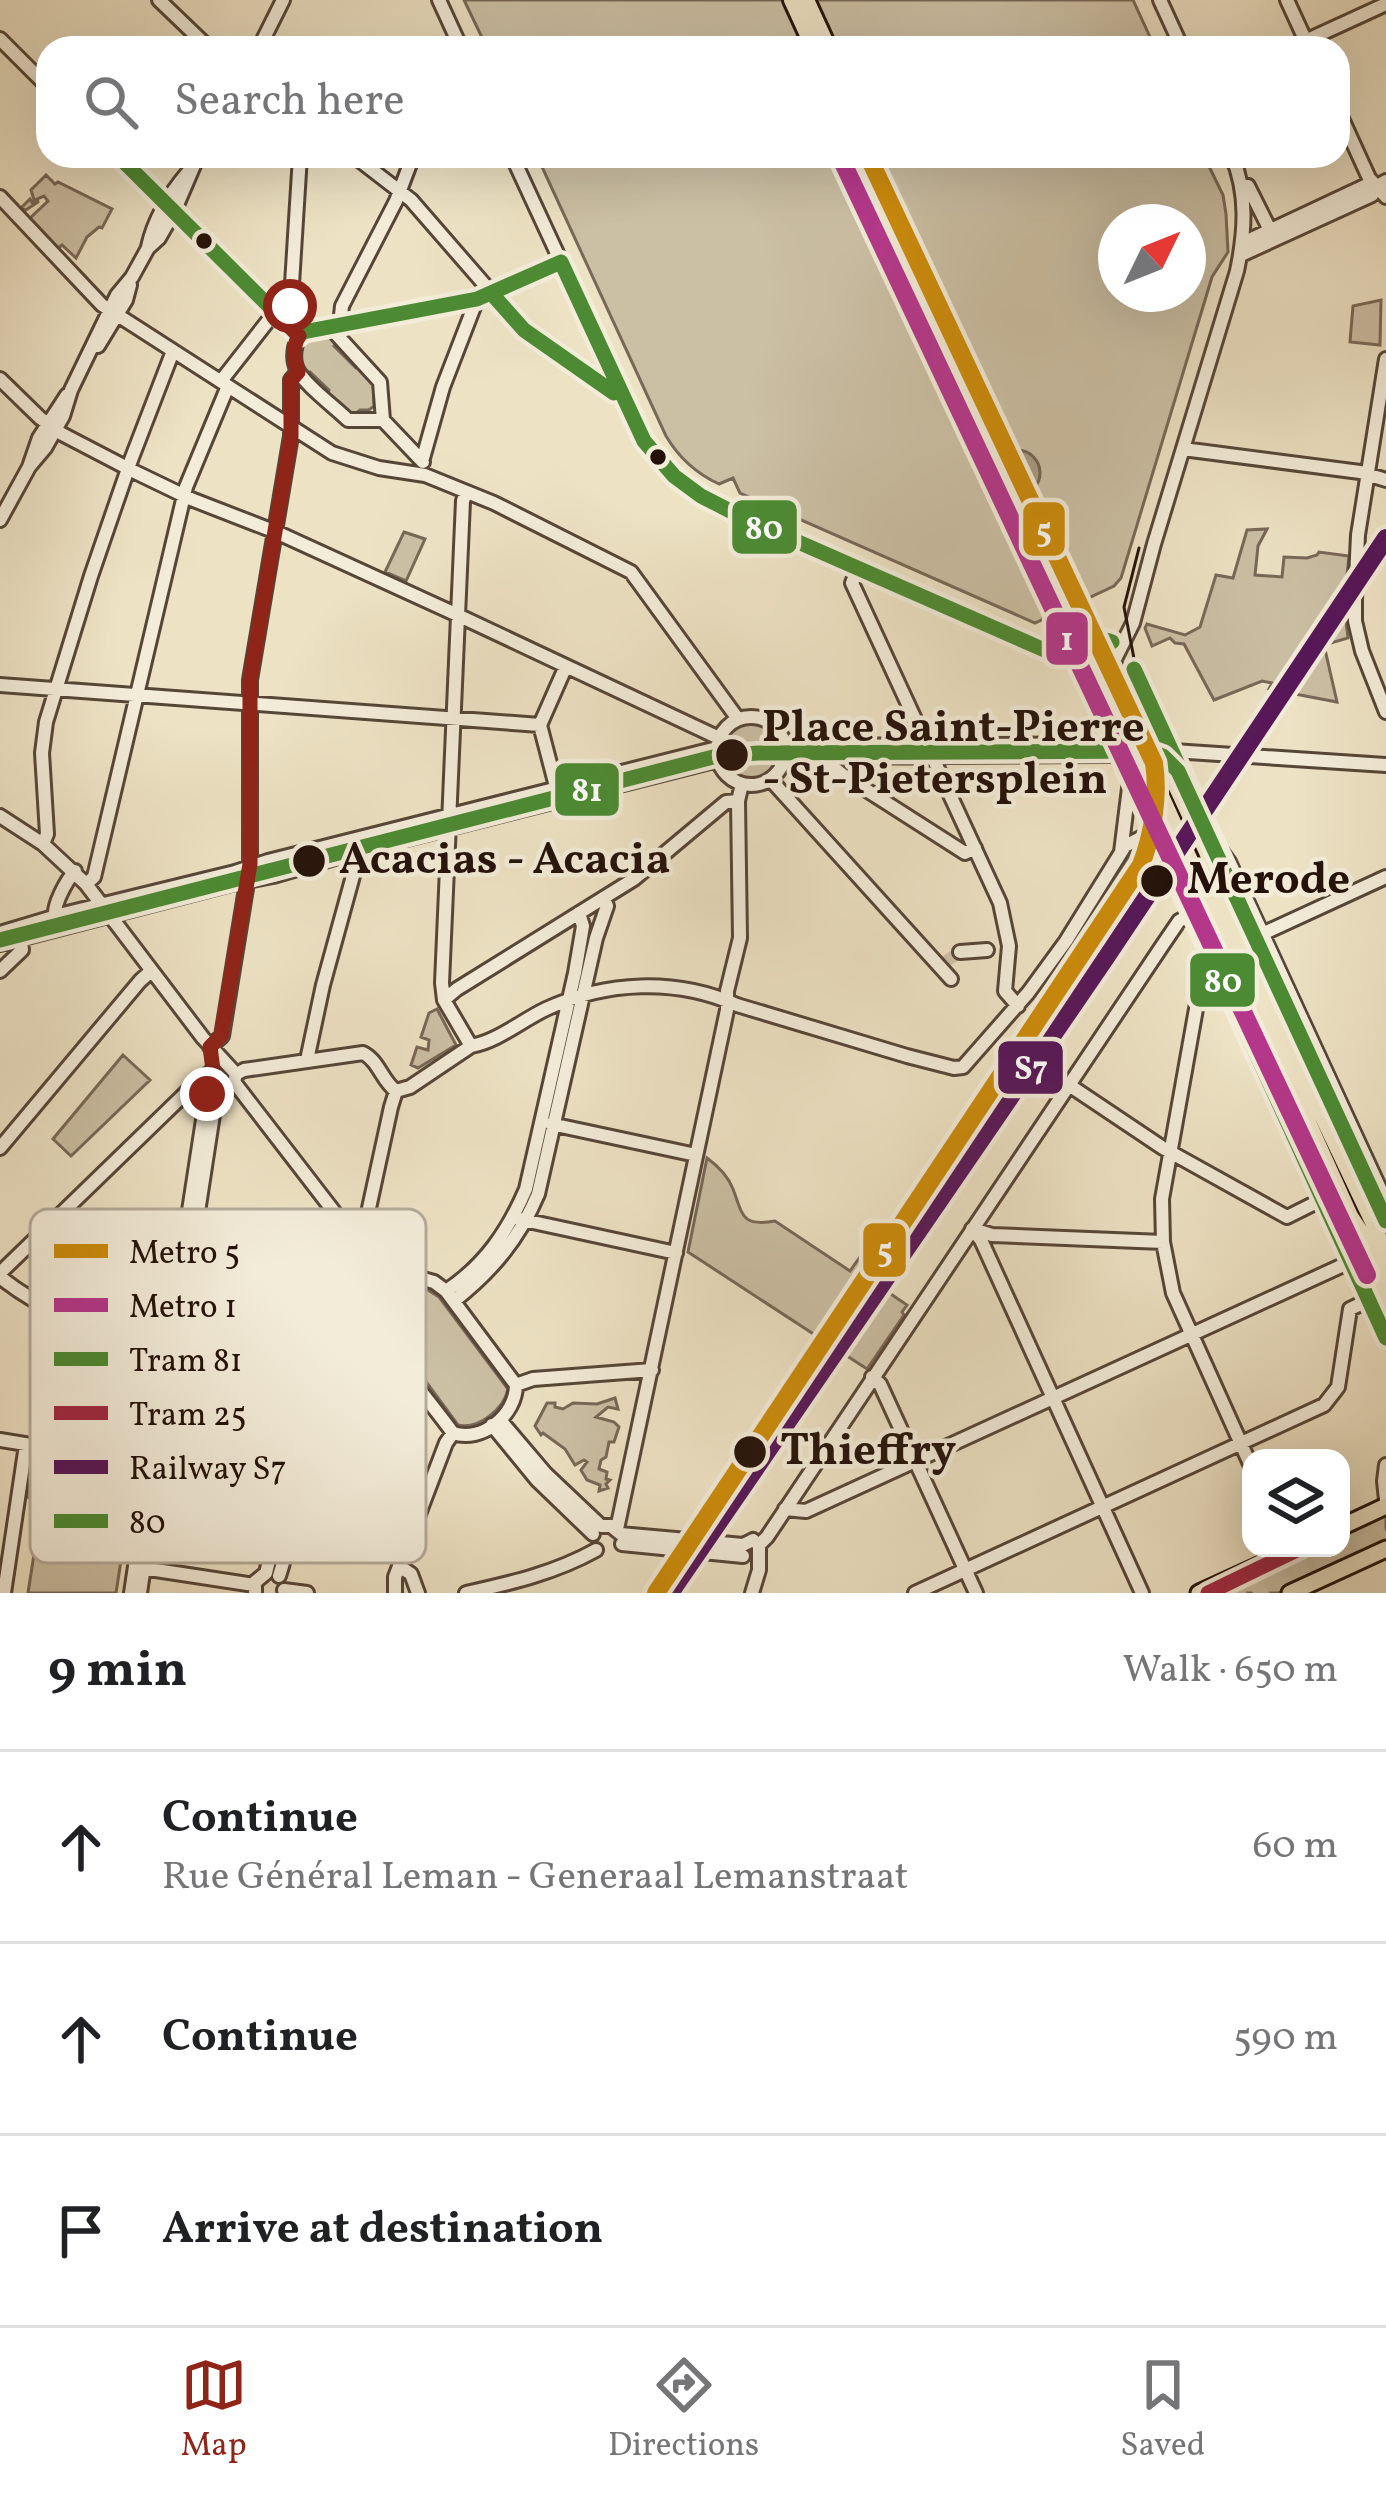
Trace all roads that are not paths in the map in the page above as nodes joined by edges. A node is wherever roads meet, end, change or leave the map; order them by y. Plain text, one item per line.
1 (158, 0) edge
2 (283, 0) edge
3 (439, 0) edge
4 (792, 0) edge
5 (806, 0) edge
6 (1160, 0) edge
7 (1287, 0) edge
8 (1386, 4) edge
9 (196, 36) edge
10 (263, 36) edge
11 (452, 36) edge
12 (808, 36) edge
13 (822, 36) edge
14 (1176, 36) edge
15 (1304, 36) edge
16 (1324, 36) edge
17 (0, 39) edge
18 (36, 75) edge
19 (1350, 136) edge
20 (130, 168) edge
21 (192, 168) edge
22 (299, 168) edge
23 (370, 168) edge
24 (408, 168) edge
25 (518, 168) edge
26 (1236, 168) edge
27 (1241, 184) junction
28 (1383, 188) edge
29 (400, 190) junction
30 (2, 203) edge
31 (170, 208) junction
32 (1270, 230) junction
33 (1242, 249) junction
34 (561, 262) junction
35 (492, 294) junction
36 (477, 299) junction
37 (114, 312) junction
38 (277, 314) junction
39 (337, 325) junction
40 (299, 336) junction
41 (173, 351) junction
42 (1386, 359) edge
43 (298, 372) junction
44 (0, 380) edge
45 (224, 383) junction
46 (620, 391) junction
47 (383, 419) junction
48 (51, 426) junction
49 (290, 426) junction
50 (1183, 449) junction
51 (423, 458) junction
52 (128, 468) junction
53 (1367, 474) junction
54 (424, 475) junction
55 (1386, 480) edge
56 (466, 492) junction
57 (184, 496) junction
58 (0, 520) edge
59 (276, 532) junction
60 (858, 568) junction
61 (459, 615) junction
62 (1114, 653) junction
63 (1092, 663) junction
64 (566, 665) junction
65 (0, 685) edge
66 (55, 688) junction
67 (138, 695) junction
68 (250, 703) junction
69 (1386, 712) edge
70 (454, 719) junction
71 (738, 719) junction
72 (540, 724) junction
73 (718, 749) junction
74 (830, 751) junction
75 (930, 751) junction
76 (784, 752) junction
77 (1126, 754) junction
78 (1161, 755) junction
79 (1386, 765) edge
80 (770, 778) junction
81 (1130, 778) junction
82 (742, 784) junction
83 (558, 794) junction
84 (738, 801) junction
85 (0, 816) edge
86 (449, 822) junction
87 (1154, 831) junction
88 (1201, 839) junction
89 (43, 844) junction
90 (354, 847) junction
91 (975, 848) junction
92 (1121, 852) junction
93 (75, 872) junction
94 (249, 874) junction
95 (1386, 877) edge
96 (86, 884) junction
97 (603, 898) junction
98 (105, 910) junction
99 (579, 913) junction
100 (1192, 914) junction
101 (55, 917) junction
102 (1221, 930) junction
103 (0, 933) edge
104 (20, 933) junction
105 (1262, 934) junction
106 (1241, 940) junction
107 (0, 944) edge
108 (998, 948) junction
109 (960, 952) tunnel mouth
110 (1217, 969) junction
111 (0, 971) edge
112 (151, 971) junction
113 (950, 980) dead end
114 (583, 995) junction
115 (444, 1000) junction
116 (569, 1000) junction
117 (727, 1000) junction
118 (1018, 1006) junction
119 (471, 1046) junction
120 (307, 1060) junction
121 (220, 1069) junction
122 (1069, 1085) junction
123 (396, 1091) junction
124 (548, 1124) junction
125 (0, 1148) edge
126 (1169, 1152) junction
127 (697, 1155) junction
128 (1380, 1173) edge
129 (1323, 1199) junction
130 (1386, 1202) edge
131 (66, 1209) edge
132 (196, 1209) edge
133 (333, 1209) edge
134 (369, 1209) edge
135 (1350, 1216) junction
136 (520, 1219) junction
137 (1374, 1224) junction
138 (972, 1229) junction
139 (1386, 1241) edge
140 (1163, 1242) junction
141 (30, 1245) edge
142 (676, 1253) junction
143 (1386, 1260) edge
144 (1352, 1261) junction
145 (0, 1275) edge
146 (426, 1280) edge
147 (1386, 1281) edge
148 (450, 1296) junction
149 (30, 1298) edge
150 (1378, 1301) edge
151 (1190, 1335) junction
152 (1386, 1338) edge
153 (652, 1370) junction
154 (872, 1378) junction
155 (516, 1385) junction
156 (426, 1398) edge
157 (1053, 1398) junction
158 (496, 1423) junction
159 (453, 1433) junction
160 (0, 1440) edge
161 (1240, 1443) junction
162 (26, 1445) junction
163 (30, 1446) edge
164 (1243, 1449) edge
165 (915, 1461) junction
166 (1386, 1465) edge
167 (426, 1495) edge
168 (1386, 1503) edge
169 (1102, 1506) junction
170 (785, 1509) junction
171 (1350, 1522) edge
172 (7, 1526) edge
173 (597, 1530) junction
174 (613, 1544) junction
175 (1386, 1549) edge
176 (750, 1553) junction
177 (1276, 1557) edge
178 (140, 1563) edge
179 (275, 1563) edge
180 (400, 1563) edge
181 (399, 1566) junction
182 (4, 1567) edge
183 (139, 1567) junction
184 (965, 1570) junction
185 (272, 1575) junction
186 (525, 1587) edge
187 (753, 1588) edge
188 (255, 1589) edge
189 (1308, 1589) edge
190 (284, 1592) edge
191 (4, 1593) edge
192 (135, 1593) edge
193 (307, 1593) edge
194 (395, 1593) edge
195 (418, 1593) edge
196 (466, 1593) edge
197 (915, 1593) edge
198 (976, 1593) edge
199 (1142, 1593) edge
200 (1199, 1593) edge
201 (1290, 1593) edge

1 - 9 street
2 - 10 street
3 - 11 street
4 - 12 highway
5 - 13 highway
6 - 14 street
7 - 15 street
8 - 16 street
17 - 18 street
19 - 28 street
20 - 31 street
21 - 31 street
22 - 38 street
23 - 29 street
24 - 29 street
25 - 34 street
26 - 27 street
27 - 32 street
27 - 33 street
28 - 32 street
28 - 33 street
29 - 35 street
29 - 39 street
30 - 37 street
31 - 37 street
31 - 38 street
32 - 33 street
33 - 50 street
34 - 35 street
34 - 46 street
35 - 36 street
35 - 46 street
36 - 39 street
36 - 51 street
37 - 41 street
37 - 48 street
38 - 40 street
38 - 45 street
39 - 40 street
39 - 47 street
40 - 43 street
41 - 45 street
41 - 52 street
42 - 53 street
43 - 47 street
43 - 49 street
44 - 48 street
45 - 49 street
45 - 57 street
46 - 60 street
47 - 51 street
48 - 52 street
48 - 58 street
49 - 54 street
49 - 59 street
50 - 53 street
50 - 62 street
51 - 54 street
52 - 57 street
52 - 66 street
53 - 55 street
53 - 69 street
54 - 56 street
56 - 61 street
56 - 71 street
57 - 59 street
57 - 67 street
59 - 61 street
59 - 68 street
60 - 63 street
60 - 75 street
61 - 64 street
61 - 70 street
62 - 63 street
62 - 63 street
62 - 78 street
63 - 77 street
64 - 72 street
64 - 73 street
65 - 66 street
66 - 67 street
66 - 89 street
67 - 68 street
67 - 96 street
68 - 70 street
68 - 94 street
70 - 72 street
70 - 86 street
71 - 73 street
71 - 76 street
72 - 83 street
73 - 82 street
73 - 83 street
74 - 75 street
74 - 76 street
74 - 91 street
75 - 77 street
75 - 91 street
76 - 80 street
77 - 78 street
77 - 81 street
77 - 102 highway
78 - 79 street
78 - 88 highway
78 - 102 highway
78 - 106 highway
80 - 82 street
80 - 113 street
81 - 87 street
81 - 92 street
82 - 84 street
83 - 86 street
84 - 97 street
84 - 117 street
85 - 89 street
86 - 90 street
86 - 115 street
87 - 92 street
87 - 100 street
88 - 105 street
88 - 106 highway
89 - 93 street
90 - 94 street
90 - 120 street
91 - 108 street
92 - 118 street
93 - 96 street
93 - 101 street
94 - 98 street
94 - 121 street
95 - 105 street
96 - 98 street
97 - 99 street
97 - 114 street
98 - 101 street
98 - 104 street
98 - 112 street
99 - 115 street
99 - 116 street
100 - 110 street
100 - 122 street
101 - 104 street
102 - 135 highway
103 - 104 street
104 - 107 street
104 - 111 street
105 - 128 street
106 - 137 highway
108 - 109 street
108 - 118 street
110 - 126 street
110 - 129 street
112 - 121 street
112 - 125 street
114 - 116 street
114 - 117 street
114 - 124 street
115 - 119 street
116 - 119 street
116 - 124 street
117 - 118 street
117 - 127 street
119 - 123 street
120 - 121 street
120 - 123 street
121 - 131 street
121 - 132 street
121 - 133 street
122 - 126 street
122 - 138 street
123 - 134 street
124 - 127 street
124 - 136 street
126 - 129 street
126 - 140 street
127 - 142 street
128 - 130 street
129 - 144 street
135 - 147 highway
135 - 150 highway
136 - 142 street
136 - 148 street
137 - 139 highway
137 - 143 highway
138 - 140 street
138 - 154 street
138 - 157 street
140 - 151 street
141 - 145 street
142 - 153 street
144 - 150 street
144 - 151 street
145 - 149 street
146 - 148 street
148 - 155 street
150 - 152 street
150 - 161 street
151 - 157 street
151 - 161 street
153 - 155 street
153 - 174 street
154 - 165 street
154 - 170 street
155 - 158 street
156 - 159 street
157 - 165 street
157 - 169 street
158 - 159 street
158 - 173 street
159 - 167 street
160 - 162 street
161 - 164 street
161 - 169 street
162 - 163 street
162 - 172 street
165 - 170 street
165 - 184 street
166 - 168 street
168 - 171 main road
169 - 184 street
169 - 199 street
170 - 176 street
172 - 182 street
173 - 174 street
173 - 174 street
174 - 176 street
174 - 186 street
175 - 189 main road
176 - 187 street
177 - 200 main road
178 - 183 street
179 - 185 street
180 - 181 street
181 - 194 street
181 - 195 street
182 - 191 street
183 - 188 street
183 - 192 street
184 - 197 street
184 - 198 street
185 - 188 street
185 - 190 street
186 - 196 street
189 - 201 main road
190 - 193 street

